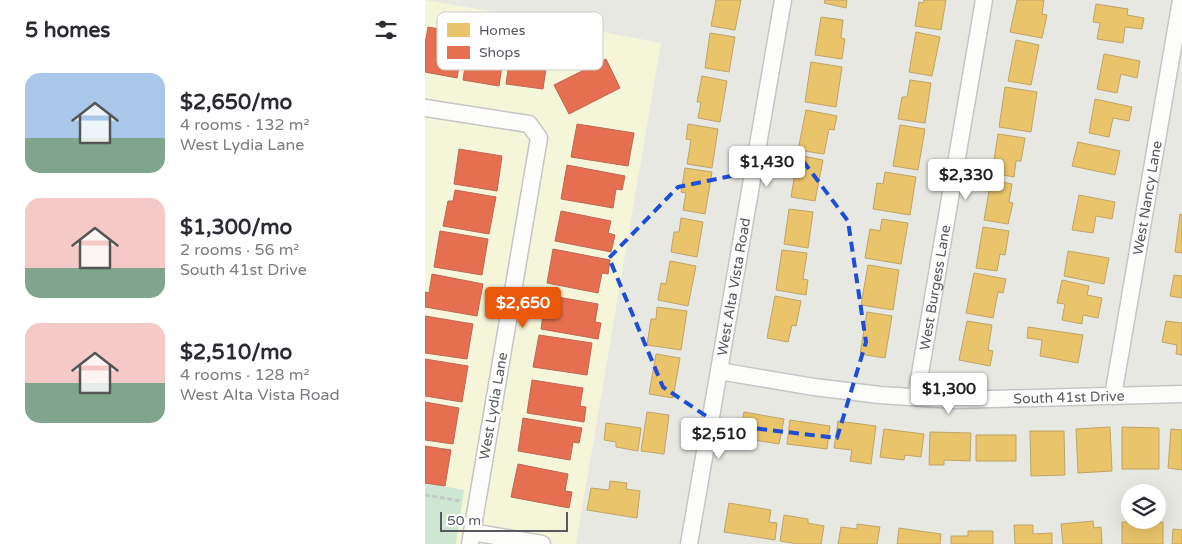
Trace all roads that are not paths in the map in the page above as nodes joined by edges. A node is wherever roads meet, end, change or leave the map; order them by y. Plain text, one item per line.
1 (783, 0) edge
2 (984, 0) edge
3 (1181, 0) edge
4 (425, 108) edge
5 (719, 371) junction
6 (1182, 394) edge
7 (1113, 396) junction
8 (917, 397) junction
9 (471, 538) edge
10 (542, 544) edge
11 (689, 544) edge

1 - 5 street, West Alta Vista Road
2 - 8 street, West Burgess Lane
3 - 7 street, West Nancy Lane
4 - 9 street, West Lydia Lane
5 - 8 street, South 41st Drive
5 - 11 street, West Alta Vista Road
6 - 7 street, South 41st Drive
7 - 8 street, South 41st Drive
9 - 10 street

